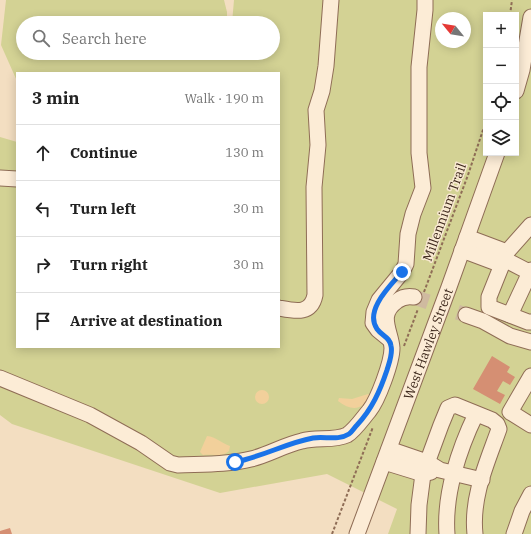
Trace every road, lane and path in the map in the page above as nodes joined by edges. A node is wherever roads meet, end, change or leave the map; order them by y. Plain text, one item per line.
1 (331, 0) edge
2 (425, 0) edge
3 (512, 0) edge
4 (510, 12) edge
5 (531, 17) edge
6 (518, 84) edge
7 (483, 130) edge
8 (496, 156) edge
9 (0, 178) edge
10 (16, 179) edge
11 (531, 225) edge
12 (464, 244) junction
13 (504, 259) junction
14 (530, 272) edge
15 (419, 299) junction
16 (280, 308) edge
17 (466, 315) tunnel mouth
18 (510, 315) junction
19 (531, 322) edge
20 (390, 339) junction
21 (531, 342) edge
22 (402, 352) dead end
23 (531, 376) edge
24 (0, 378) edge
25 (476, 414) junction
26 (374, 425) dead end
27 (531, 425) edge
28 (387, 455) junction
29 (425, 468) junction
30 (447, 471) junction
31 (482, 480) junction
32 (531, 494) edge
33 (332, 534) edge
34 (357, 534) edge
35 (418, 534) edge
36 (447, 534) edge
37 (475, 534) edge
38 (514, 534) edge

1 - 16 street
2 - 20 street
3 - 4 path
5 - 6 street
7 - 15 path, Millennium Trail
8 - 12 street, West Hawley Street
9 - 10 street
11 - 13 street
12 - 13 street
12 - 28 street, West Hawley Street
13 - 14 street
13 - 18 street
14 - 18 street
15 - 20 street
15 - 22 path, Millennium Trail
17 - 21 street
18 - 19 street
20 - 24 street
23 - 27 street
25 - 29 street
25 - 30 street
25 - 31 street
26 - 33 path
28 - 29 street
28 - 34 street, West Hawley Street
29 - 30 street
29 - 35 street
30 - 31 street
30 - 36 street
31 - 37 street
32 - 38 street

